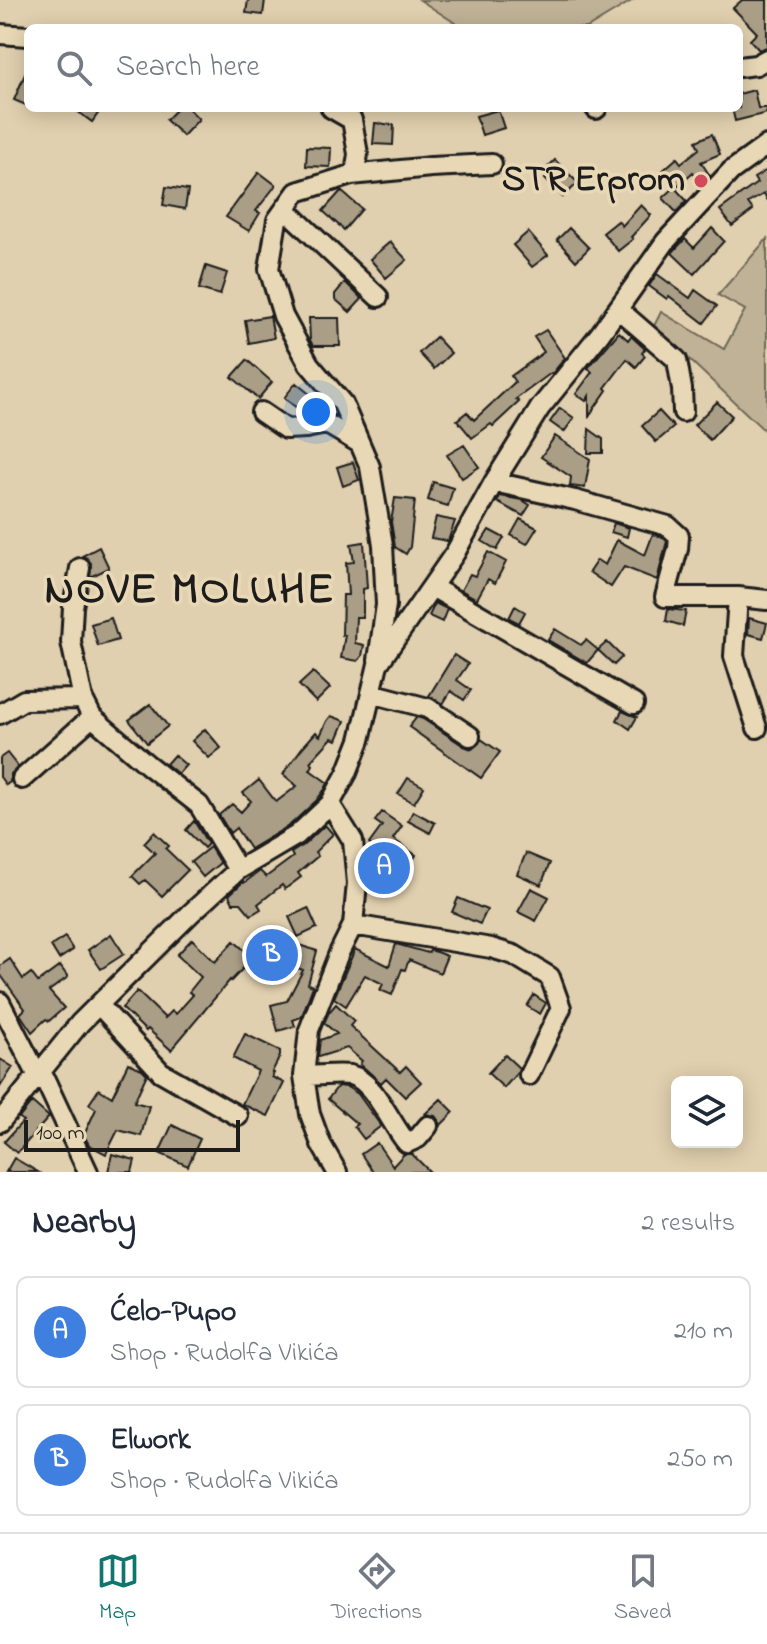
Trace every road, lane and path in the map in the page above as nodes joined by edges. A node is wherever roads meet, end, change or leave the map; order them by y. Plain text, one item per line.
1 (0, 34) edge
2 (24, 36) edge
3 (767, 59) edge
4 (743, 67) edge
5 (338, 112) edge
6 (767, 145) edge
7 (492, 164) dead end
8 (355, 174) junction
9 (285, 209) junction
10 (378, 297) dead end
11 (618, 309) junction
12 (261, 412) dead end
13 (683, 412) dead end
14 (359, 443) junction
15 (494, 482) junction
16 (80, 568) dead end
17 (432, 587) junction
18 (738, 597) junction
19 (767, 600) edge
20 (378, 664) junction
21 (371, 693) junction
22 (83, 699) junction
23 (634, 704) dead end
24 (0, 714) edge
25 (92, 717) junction
26 (757, 728) dead end
27 (470, 736) dead end
28 (22, 779) dead end
29 (330, 804) junction
30 (238, 870) junction
31 (353, 925) junction
32 (0, 1002) edge
33 (99, 1005) junction
34 (40, 1074) junction
35 (529, 1075) dead end
36 (304, 1076) junction
37 (238, 1116) dead end
38 (0, 1122) edge
39 (428, 1126) dead end
40 (88, 1172) edge
41 (337, 1172) edge

1 - 2 street
3 - 4 street
5 - 8 street
6 - 11 street
7 - 8 street
8 - 9 street
9 - 10 street
9 - 14 street
11 - 13 street
11 - 15 street
12 - 14 street
14 - 20 street
15 - 17 street
15 - 18 street
16 - 22 street
17 - 20 street
17 - 23 street
18 - 19 street
18 - 26 street
20 - 21 street
21 - 27 street
21 - 29 street
22 - 24 street
22 - 25 street
25 - 28 street
25 - 30 street
29 - 30 street
29 - 31 street
30 - 33 street
31 - 35 street
31 - 36 street
32 - 34 street
33 - 34 street
33 - 37 street
34 - 38 street
34 - 40 street
36 - 39 street
36 - 41 street

